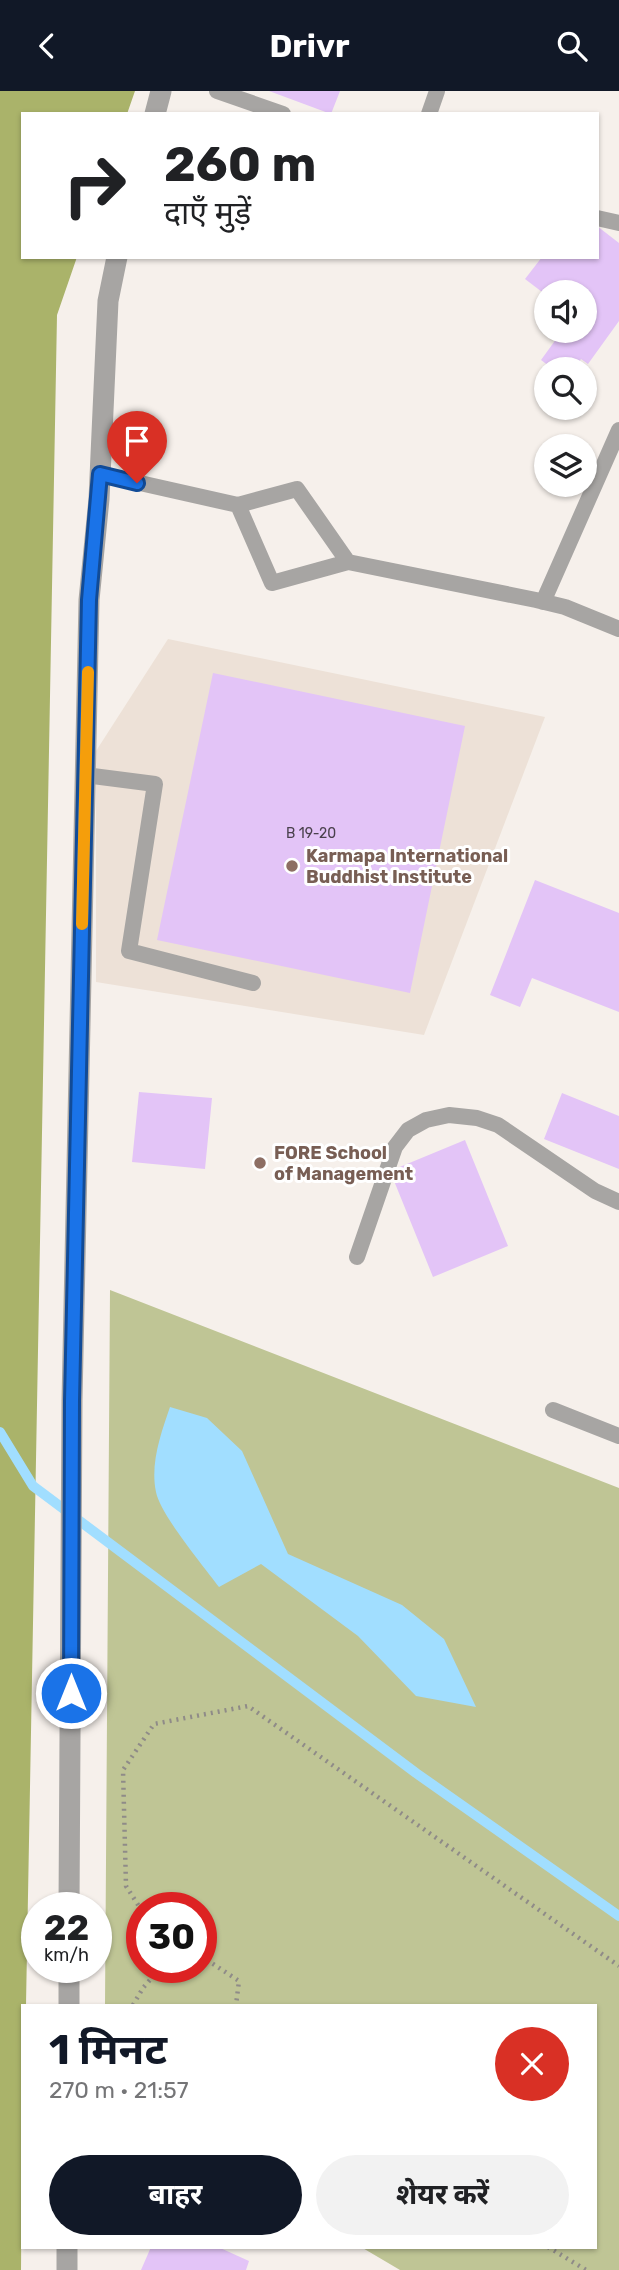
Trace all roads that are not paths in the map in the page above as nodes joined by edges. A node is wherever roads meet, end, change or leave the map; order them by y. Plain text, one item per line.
1 (161, 91) edge
2 (217, 91) edge
3 (437, 91) edge
4 (156, 112) edge
5 (277, 112) edge
6 (430, 112) edge
7 (599, 218) edge
8 (619, 223) edge
9 (117, 259) edge
10 (619, 430) edge
11 (100, 474) junction
12 (238, 505) junction
13 (348, 562) junction
14 (543, 602) junction
15 (619, 629) edge
16 (85, 775) junction
17 (253, 983) dead end
18 (619, 1202) edge
19 (356, 1257) dead end
20 (553, 1410) dead end
21 (619, 1436) edge
22 (69, 1892) edge
23 (69, 1983) edge
24 (69, 2004) edge
25 (67, 2249) edge
26 (67, 2270) edge

1 - 4 street
2 - 5 lane
3 - 6 lane
7 - 8 lane
9 - 11 street
10 - 14 lane
11 - 12 lane
11 - 16 street
12 - 13 lane
12 - 13 lane
13 - 14 lane
14 - 15 lane
16 - 17 lane
16 - 22 street
18 - 19 lane
20 - 21 lane
23 - 24 street
25 - 26 street

